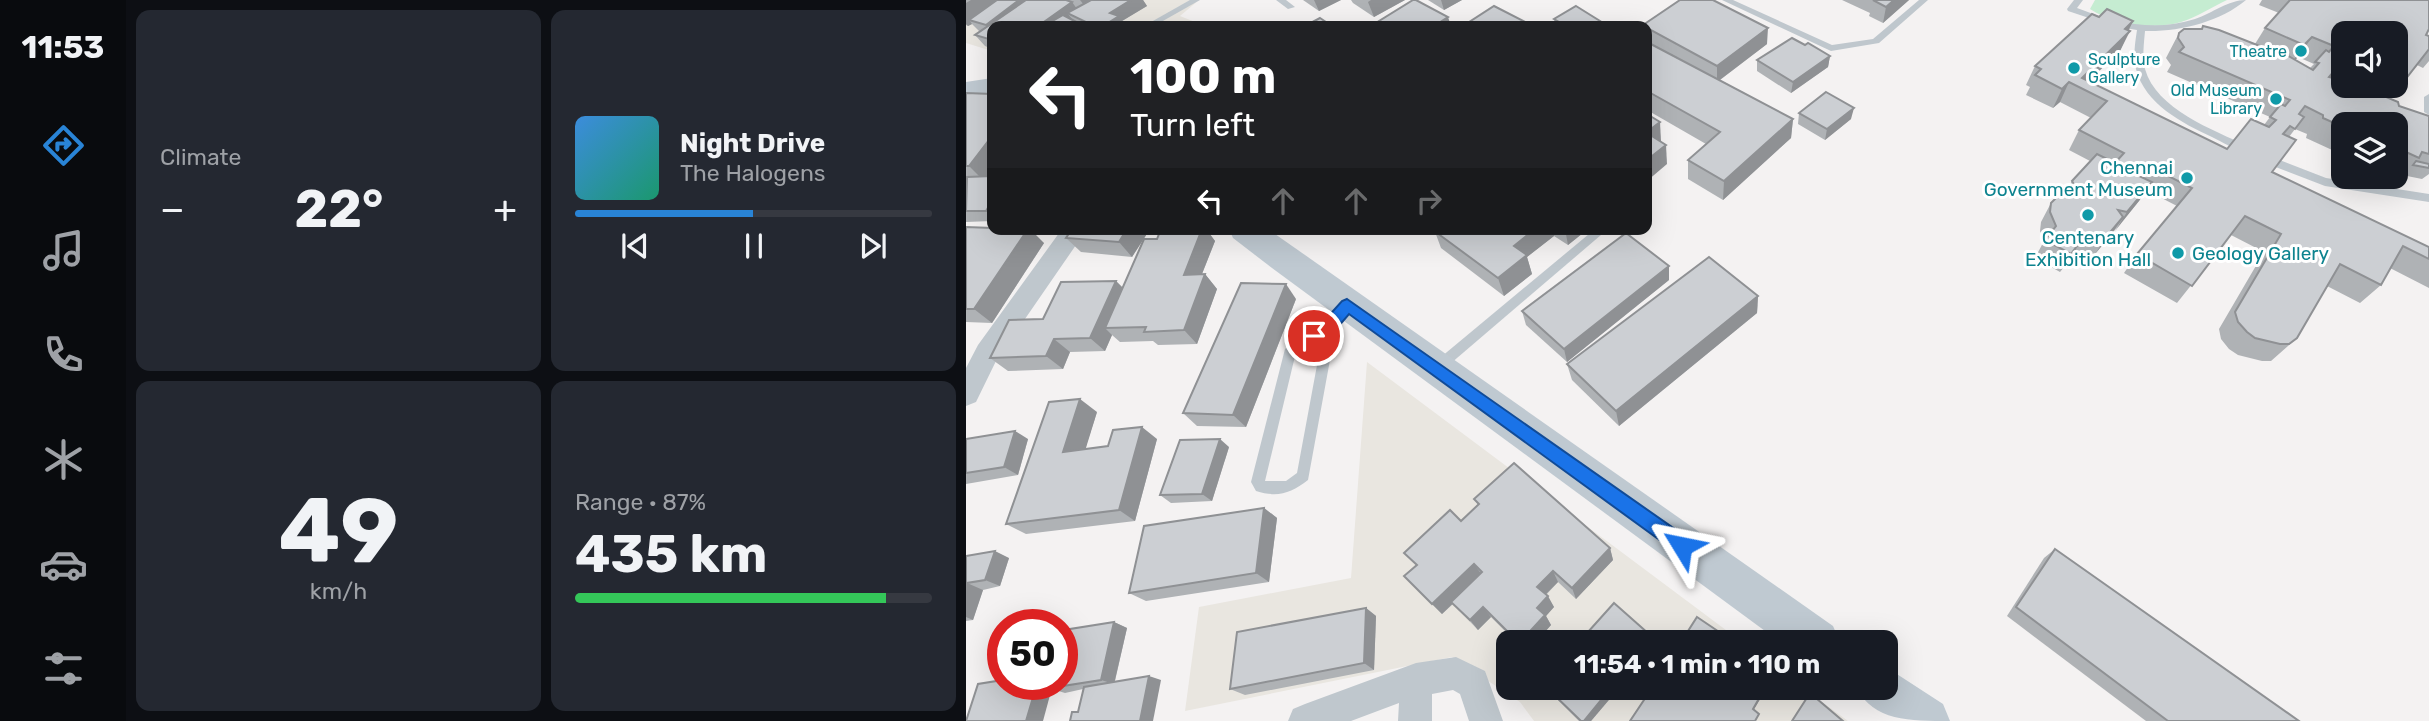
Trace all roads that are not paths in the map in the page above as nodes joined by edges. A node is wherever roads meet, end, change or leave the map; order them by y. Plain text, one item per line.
1 (1196, 0) edge
2 (1280, 0) edge
3 (1726, 0) edge
4 (1924, 0) edge
5 (2079, 0) edge
6 (2242, 0) edge
7 (1291, 7) dead end
8 (1156, 21) edge
9 (2141, 30) junction
10 (2429, 97) edge
11 (2429, 112) edge
12 (2429, 198) edge
13 (1071, 235) edge
14 (1253, 235) edge
15 (1596, 235) edge
16 (1347, 305) junction
17 (1319, 337) junction
18 (1436, 369) junction
19 (966, 394) edge
20 (1800, 630) edge
21 (1416, 680) junction
22 (1897, 700) edge
23 (1305, 721) edge
24 (1415, 721) edge
25 (1486, 721) edge
26 (1926, 721) edge

1 - 8 lane
2 - 7 lane
3 - 4 lane
5 - 9 lane
6 - 9 lane
9 - 12 lane
10 - 11 lane
13 - 19 street
14 - 16 main road
15 - 18 lane
16 - 17 lane
16 - 18 main road
17 - 17 lane
18 - 20 main road
21 - 23 street
21 - 24 street
21 - 25 street
22 - 26 main road

